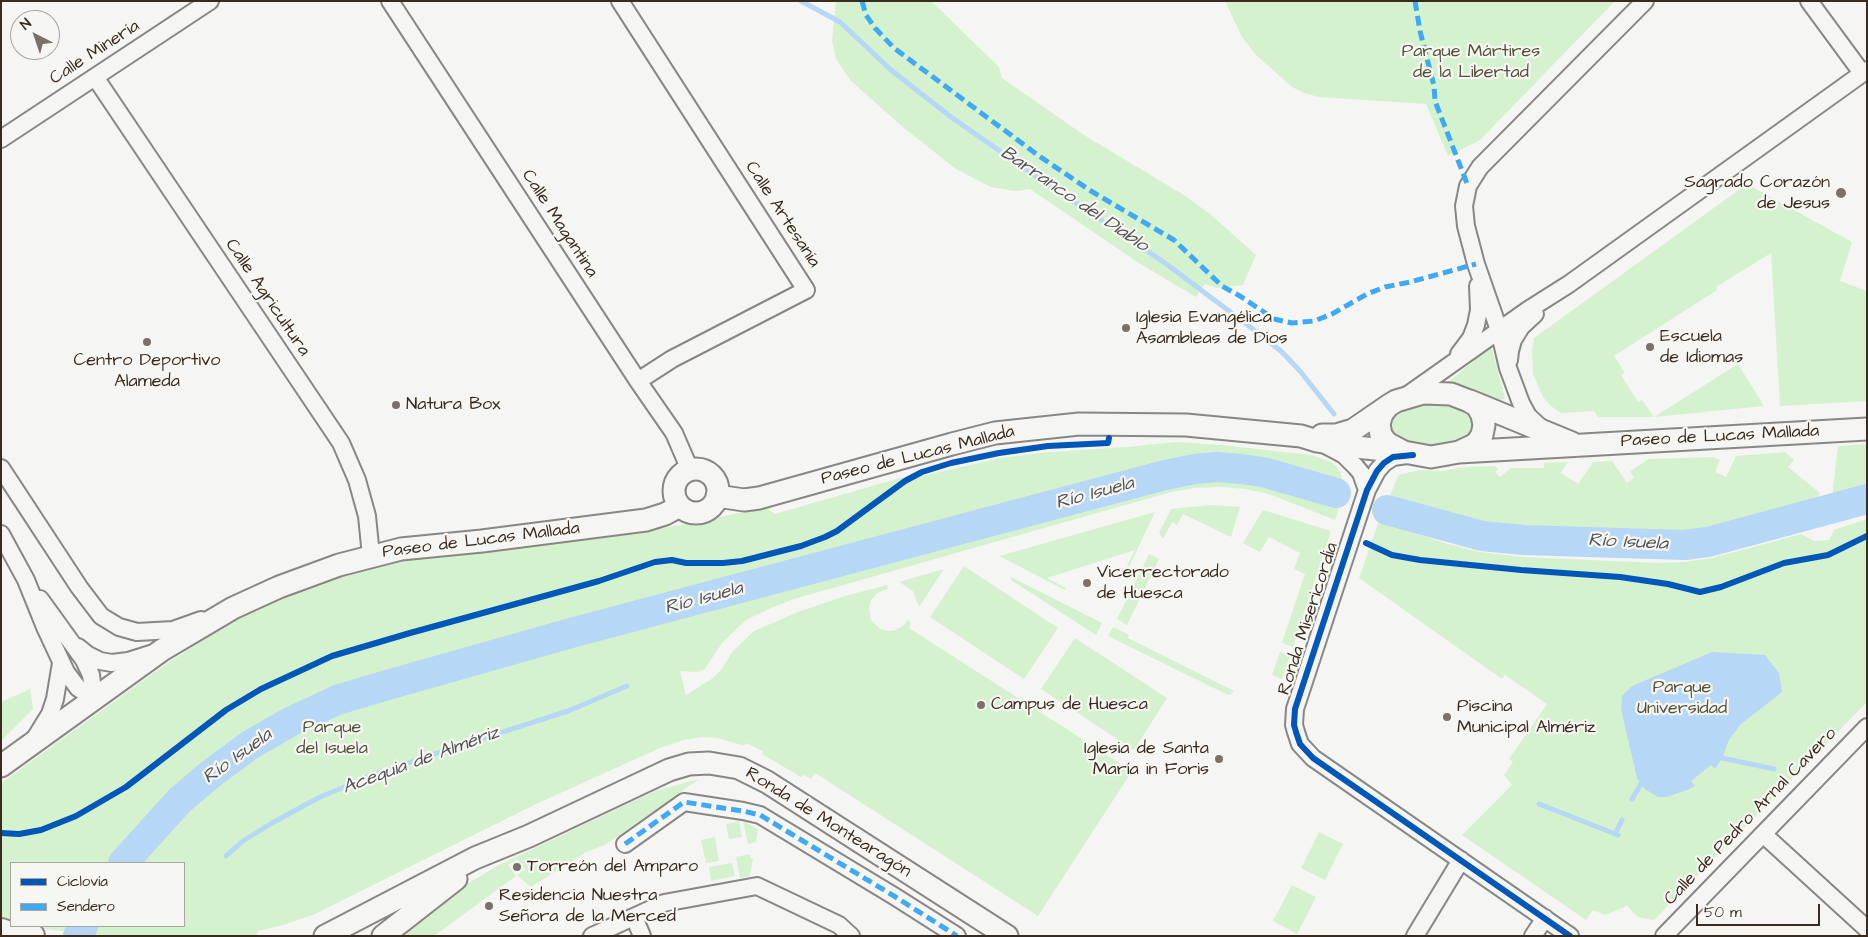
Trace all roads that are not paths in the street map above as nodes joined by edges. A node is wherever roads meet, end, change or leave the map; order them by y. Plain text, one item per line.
1 (210, 1) edge
2 (390, 1) edge
3 (620, 1) edge
4 (1645, 1) edge
5 (1809, 1) edge
6 (1864, 72) edge
7 (95, 77) junction
8 (1, 139) edge
9 (1476, 264) junction
10 (1569, 284) junction
11 (1499, 330) junction
12 (1508, 368) junction
13 (1441, 373) junction
14 (638, 381) junction
15 (1469, 400) junction
16 (1391, 406) junction
17 (1505, 415) junction
18 (1867, 429) edge
19 (1550, 434) junction
20 (1309, 438) junction
21 (1574, 444) junction
22 (1468, 448) junction
23 (1372, 449) junction
24 (1409, 454) junction
25 (1, 468) edge
26 (690, 470) junction
27 (1368, 490) junction
28 (717, 496) junction
29 (680, 506) junction
30 (1, 534) edge
31 (371, 556) junction
32 (26, 580) junction
33 (234, 608) junction
34 (71, 641) junction
35 (162, 650) junction
36 (61, 663) junction
37 (94, 699) junction
38 (1867, 727) edge
39 (33, 742) junction
40 (3, 764) edge
41 (1763, 834) junction
42 (529, 836) junction
43 (625, 844) dead end
44 (1460, 860) junction
45 (634, 917) junction
46 (1545, 918) junction
47 (1867, 929) edge
48 (616, 931) edge
49 (325, 936) edge
50 (383, 936) edge
51 (592, 936) edge
52 (642, 936) edge
53 (851, 936) edge
54 (957, 936) edge
55 (1007, 936) edge
56 (1415, 936) edge
57 (1533, 936) edge
58 (1570, 936) edge
59 (1664, 936) edge

1 - 7 street, Calle Minería
2 - 14 street, Calle Magantina
3 - 14 street, Calle Artesanía
4 - 9 street
5 - 6 street
6 - 10 street
7 - 8 street, Calle Minería
7 - 31 street, Calle Agricultura
9 - 11 street
9 - 13 street
10 - 11 street
10 - 12 street
11 - 12 street
11 - 13 street
12 - 17 street
12 - 19 street
13 - 16 street
14 - 26 street, Calle Magantina
15 - 16 main road
15 - 17 main road, Paseo de Lucas Mallada
15 - 22 main road
16 - 20 main road, Paseo de Lucas Mallada
16 - 23 street, Ronda Misericordia
16 - 24 main road
17 - 19 main road, Paseo de Lucas Mallada
17 - 22 street
18 - 21 main road, Paseo de Lucas Mallada
19 - 21 main road, Paseo de Lucas Mallada
20 - 23 main road, Paseo de Lucas Mallada
20 - 27 street
20 - 28 main road, Paseo de Lucas Mallada
21 - 22 main road, Paseo de Lucas Mallada
22 - 24 main road
23 - 24 main road, Paseo de Lucas Mallada
23 - 27 street, Ronda Misericordia
24 - 27 street, Ronda Misericordia
25 - 33 street
26 - 28 main road
26 - 29 main road
27 - 44 street, Ronda Misericordia
28 - 29 main road
29 - 31 main road, Paseo de Lucas Mallada
30 - 32 street
31 - 33 main road, Paseo de Lucas Mallada
32 - 34 street
32 - 36 street
33 - 35 main road, Paseo de Lucas Mallada
34 - 35 street
34 - 37 street
35 - 37 main road, Paseo de Lucas Mallada
36 - 37 street
36 - 39 street
37 - 39 main road, Paseo de Lucas Mallada
38 - 41 street, Calle de Pedro Arnal Cavero
39 - 40 main road, Paseo de Lucas Mallada
41 - 47 street
41 - 59 street, Calle de Pedro Arnal Cavero
42 - 49 main road, Ronda de Montearagón
42 - 50 main road, Ronda de Montearagón
42 - 55 main road, Ronda de Montearagón
43 - 54 street
44 - 46 street, Ronda Misericordia
44 - 56 street
45 - 48 street
45 - 52 street
45 - 53 street
46 - 57 street
46 - 58 street, Ronda Misericordia
48 - 51 street

